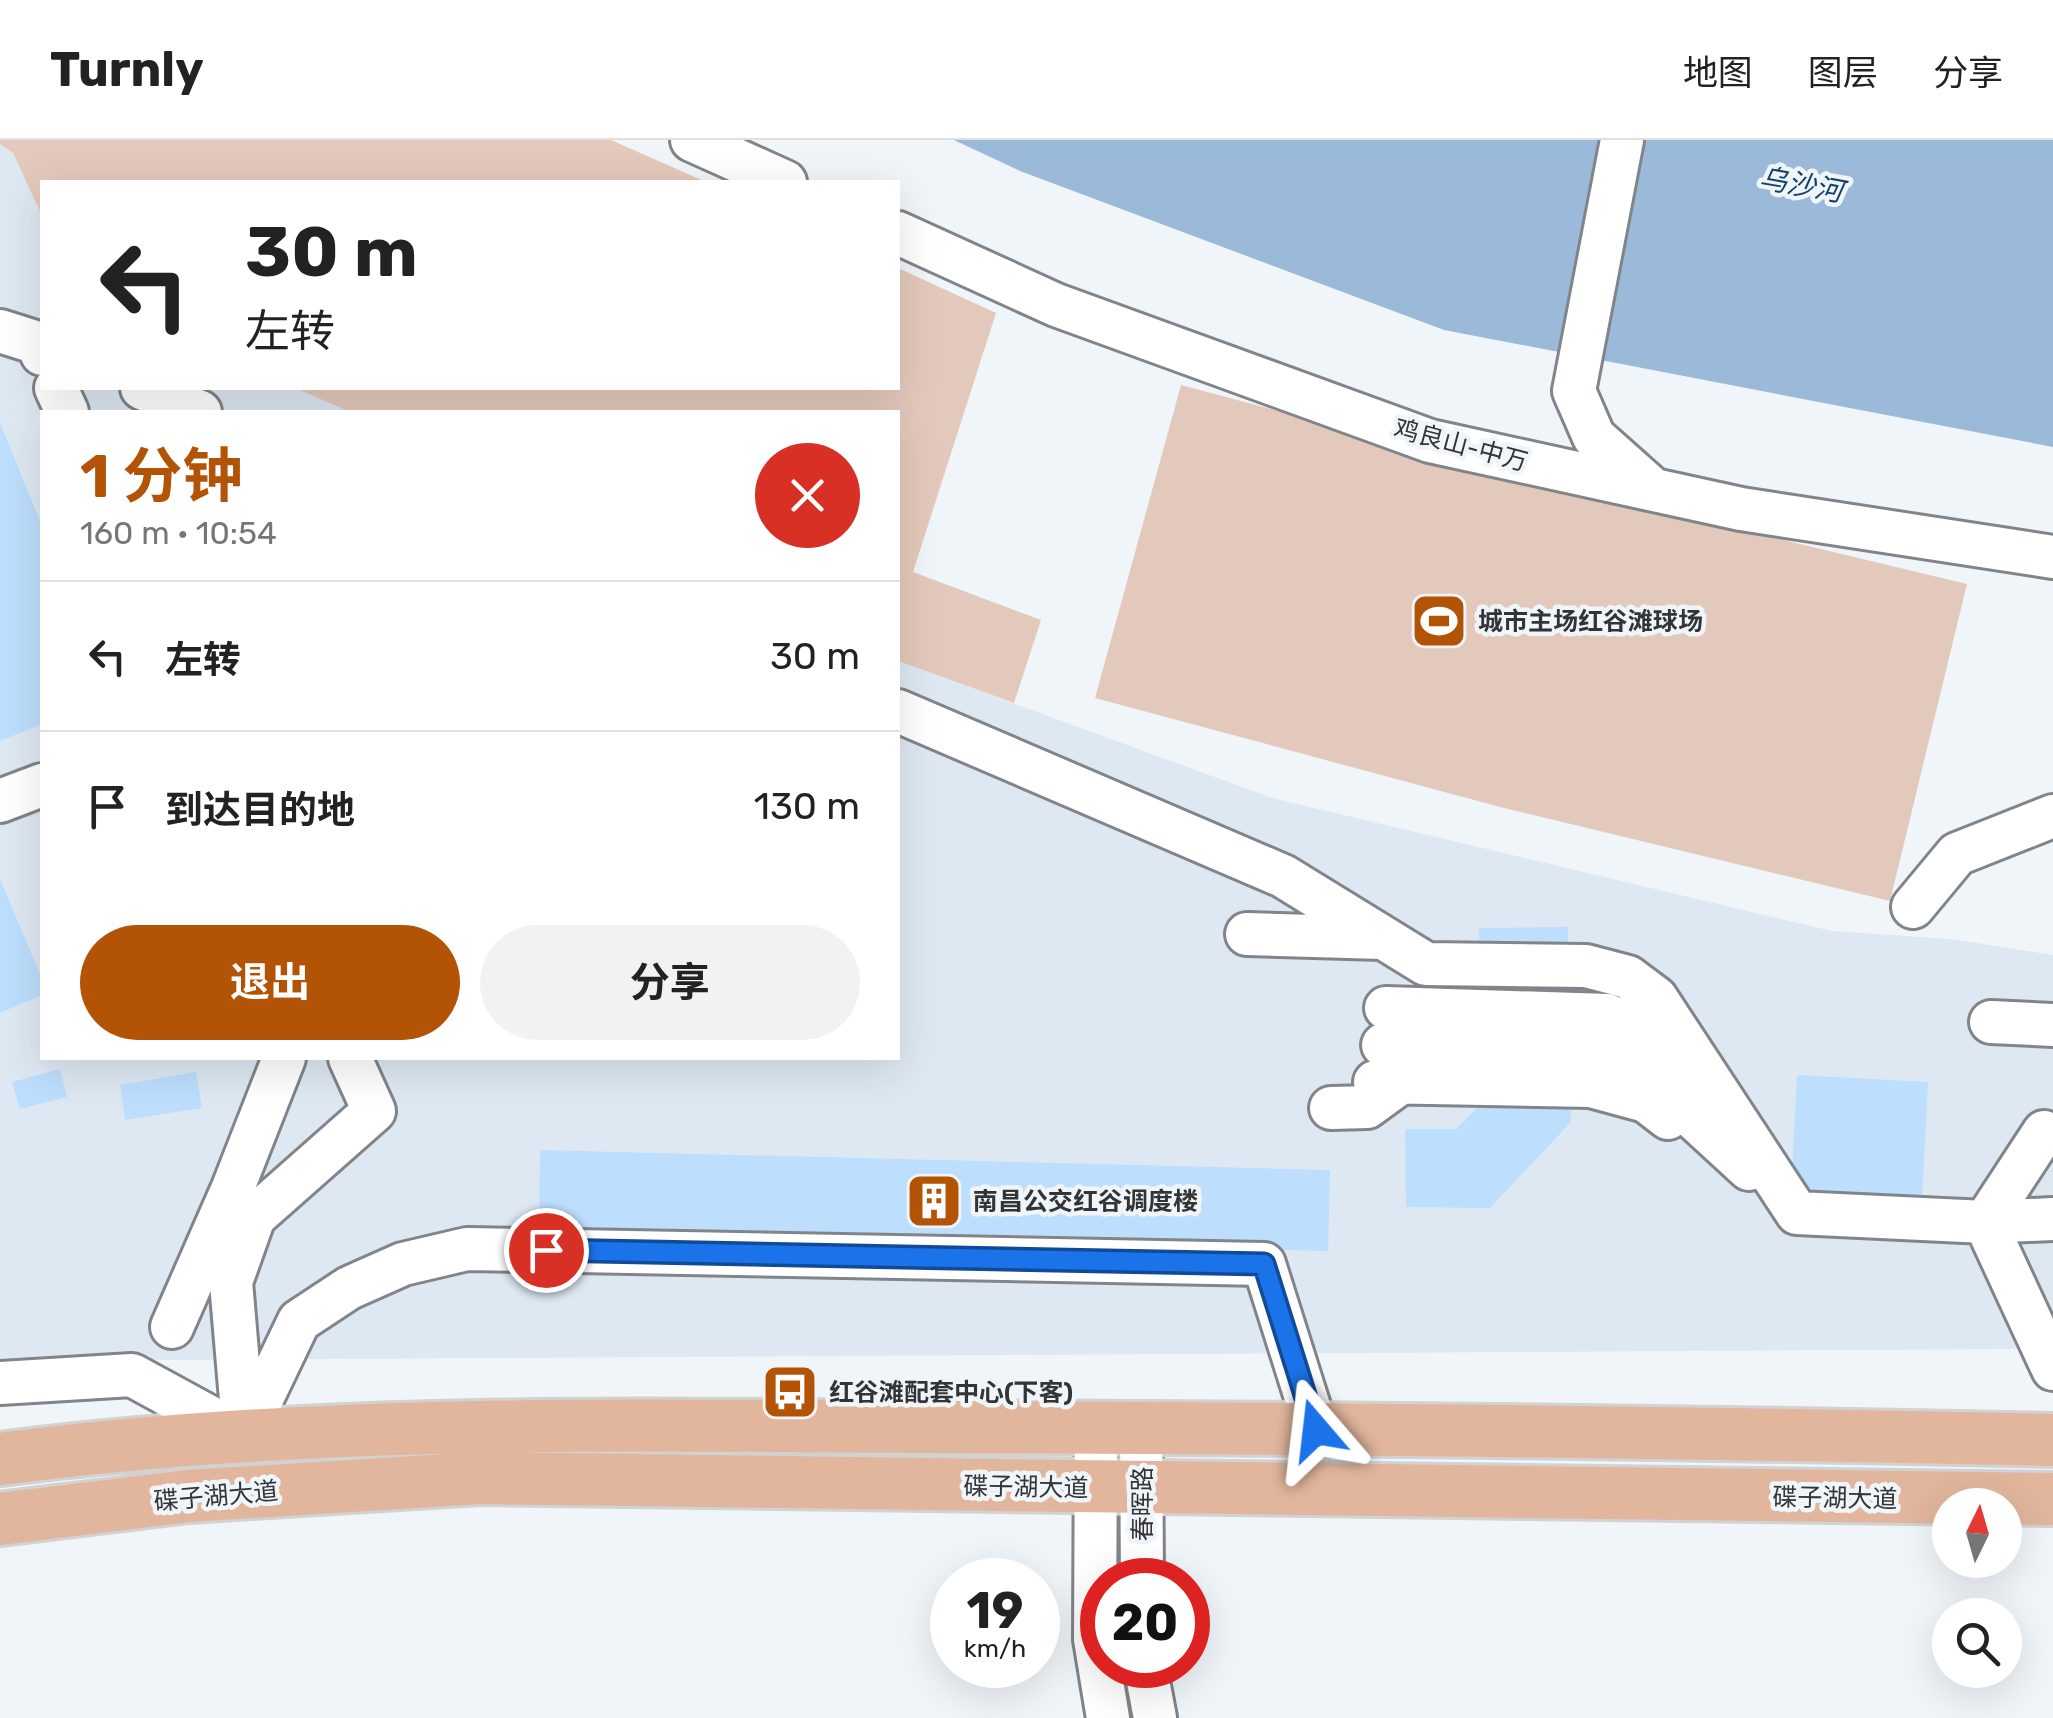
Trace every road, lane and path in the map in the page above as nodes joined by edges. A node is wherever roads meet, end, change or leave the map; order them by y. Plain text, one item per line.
1 (692, 140) edge
2 (1622, 140) edge
3 (781, 180) edge
4 (900, 234) edge
5 (147, 390) edge
6 (195, 410) edge
7 (1654, 490) junction
8 (2053, 557) edge
9 (900, 712) edge
10 (40, 786) edge
11 (0, 801) edge
12 (2053, 816) edge
13 (1912, 907) dead end
14 (1247, 934) dead end
15 (1383, 938) junction
16 (1991, 1022) dead end
17 (2053, 1026) edge
18 (1386, 1054) junction
19 (283, 1060) edge
20 (351, 1060) edge
21 (1331, 1108) dead end
22 (2044, 1132) dead end
23 (1797, 1213) junction
24 (2053, 1219) edge
25 (1985, 1222) junction
26 (172, 1328) dead end
27 (2053, 1369) edge
28 (0, 1383) edge
29 (1119, 1428) junction
30 (1316, 1430) junction
31 (244, 1436) junction
32 (2053, 1440) edge
33 (0, 1459) edge
34 (1118, 1488) junction
35 (2053, 1500) edge
36 (0, 1519) edge
37 (1136, 1558) edge
38 (1149, 1688) edge
39 (1108, 1718) edge
40 (1155, 1718) edge

1 - 3 street
2 - 7 street
4 - 7 street, 鸡良山-中万
5 - 6 street
7 - 8 street, 鸡良山-中万
9 - 15 street
10 - 11 street
12 - 13 street
14 - 15 street
15 - 23 street
16 - 17 street
18 - 21 street
18 - 23 street
18 - 23 street
19 - 26 street
20 - 31 street
22 - 25 street
23 - 25 street
24 - 25 street
25 - 27 street
28 - 31 street
29 - 30 main road
29 - 31 main road
29 - 34 street, 春晖路
30 - 31 street
30 - 32 main road
31 - 33 main road
34 - 35 main road, 碟子湖大道
34 - 36 main road, 碟子湖大道
34 - 37 street, 春晖路
34 - 39 street, 春晖路
38 - 40 street

